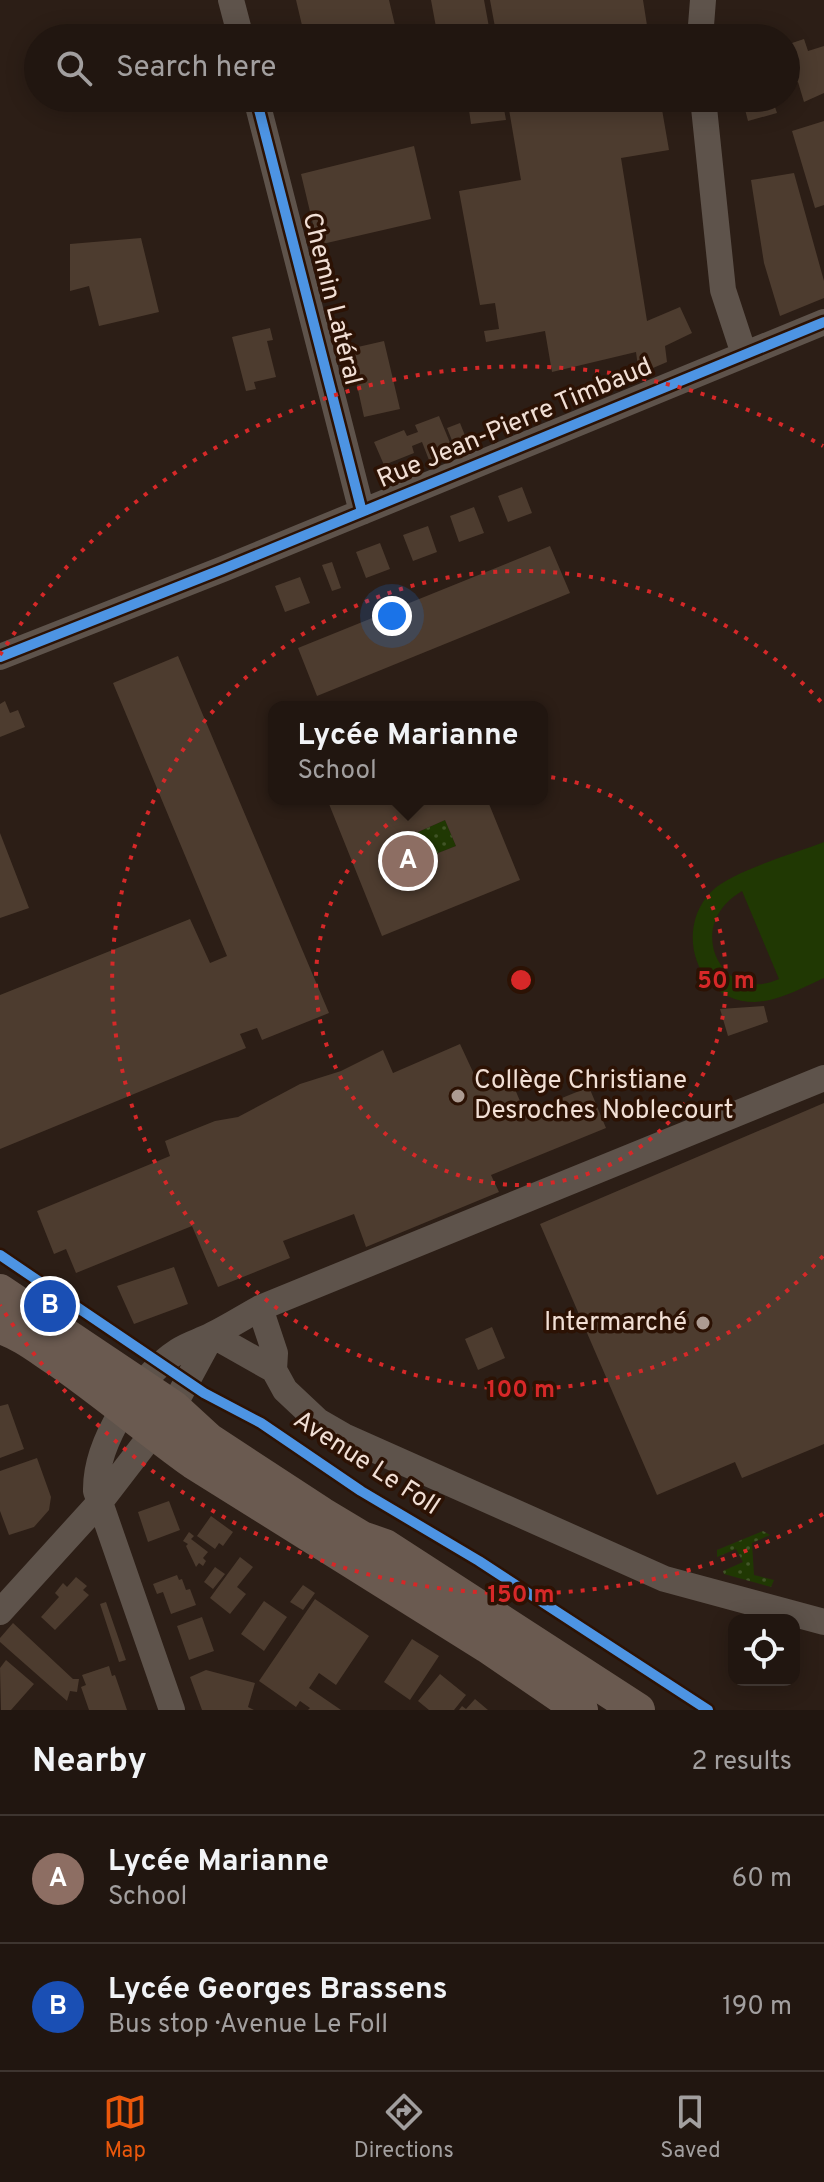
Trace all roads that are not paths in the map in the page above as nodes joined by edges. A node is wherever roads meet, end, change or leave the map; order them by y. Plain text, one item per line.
1 (231, 0) edge
2 (703, 0) edge
3 (237, 24) edge
4 (701, 24) edge
5 (260, 112) edge
6 (704, 112) edge
7 (822, 330) edge
8 (744, 354) junction
9 (362, 512) junction
10 (0, 657) edge
11 (824, 1078) edge
12 (0, 1291) edge
13 (260, 1308) junction
14 (0, 1327) edge
15 (212, 1335) junction
16 (274, 1370) junction
17 (131, 1397) junction
18 (163, 1420) junction
19 (100, 1502) junction
20 (0, 1612) edge
21 (824, 1622) edge
22 (487, 1646) junction
23 (172, 1710) edge
24 (581, 1710) edge
25 (614, 1710) edge
26 (638, 1710) edge

1 - 3 street
2 - 4 street
5 - 9 street, Chemin Latéral
6 - 8 street
7 - 8 street, Rue Jean-Pierre Timbaud
8 - 9 street, Rue Jean-Pierre Timbaud
9 - 10 street, Rue Jean-Pierre Timbaud
11 - 13 street
12 - 17 main road
13 - 15 street
13 - 16 street
14 - 17 main road
15 - 16 street
15 - 17 street
15 - 18 street
16 - 21 street
17 - 18 main road
17 - 19 street
18 - 19 street
18 - 22 main road
18 - 26 main road
19 - 20 street
19 - 23 street
22 - 24 main road
22 - 25 street

